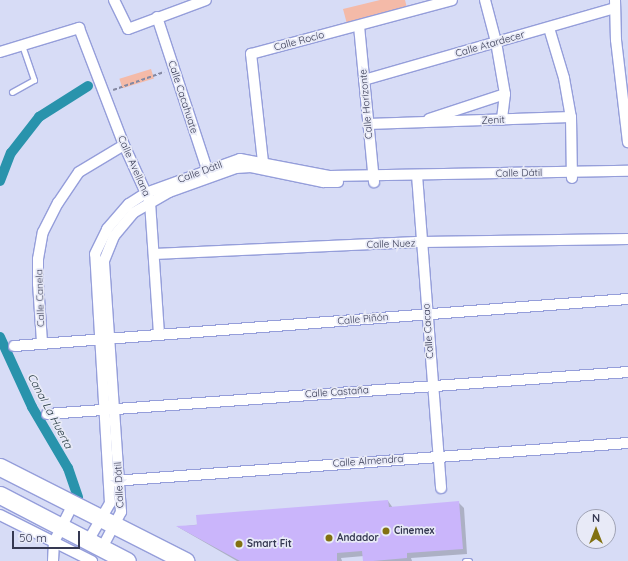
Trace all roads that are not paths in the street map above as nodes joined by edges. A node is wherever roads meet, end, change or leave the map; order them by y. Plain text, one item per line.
1 (114, 0) edge
2 (206, 0) edge
3 (452, 0) edge
4 (485, 0) edge
5 (182, 3) edge
6 (615, 4) edge
7 (157, 17) junction
8 (359, 26) junction
9 (549, 28) junction
10 (496, 42) junction
11 (22, 45) junction
12 (0, 52) edge
13 (364, 80) junction
14 (12, 92) dead end
15 (505, 94) junction
16 (571, 117) junction
17 (502, 120) junction
18 (368, 124) junction
19 (415, 124) junction
20 (628, 142) edge
21 (124, 144) junction
22 (263, 162) junction
23 (628, 171) edge
24 (208, 173) junction
25 (572, 175) junction
26 (628, 177) edge
27 (417, 178) junction
28 (374, 179) junction
29 (146, 193) junction
30 (150, 202) junction
31 (628, 239) edge
32 (422, 242) junction
33 (154, 254) junction
34 (628, 299) edge
35 (426, 314) junction
36 (159, 335) junction
37 (109, 340) junction
38 (98, 341) junction
39 (42, 342) junction
40 (14, 346) dead end
41 (628, 372) edge
42 (432, 385) junction
43 (109, 410) junction
44 (47, 414) dead end
45 (628, 443) edge
46 (438, 456) junction
47 (0, 467) edge
48 (114, 481) junction
49 (441, 488) dead end
50 (0, 495) edge
51 (73, 504) junction
52 (0, 515) edge
53 (108, 521) junction
54 (57, 534) junction
55 (94, 550) edge
56 (54, 561) edge
57 (127, 561) edge
58 (185, 561) edge
59 (465, 561) edge
60 (469, 561) edge

1 - 7 street
2 - 5 street
3 - 8 street, Calle Rocío
4 - 10 street
5 - 7 street
6 - 9 street, Calle Atardecer
6 - 20 street
7 - 24 street, Calle Cacahuate
8 - 13 street, Calle Horizonte
8 - 22 street, Calle Rocío
9 - 10 street, Calle Atardecer
9 - 16 street
10 - 13 street, Calle Atardecer
10 - 15 street
11 - 12 street
11 - 14 lane
11 - 21 street, Calle Avellana
13 - 18 street, Calle Horizonte
15 - 17 street
15 - 19 street, Zenit
16 - 17 street, Zenit
16 - 25 street
17 - 19 street, Zenit
18 - 19 street, Zenit
18 - 28 street, Calle Horizonte
21 - 29 street, Calle Avellana
21 - 39 street, Calle Canela
22 - 24 street, Calle Dátil
22 - 28 street, Calle Dátil
23 - 25 street, Calle Dátil
24 - 28 street, Calle Dátil
24 - 29 street, Calle Dátil
24 - 30 street, Calle Dátil
25 - 26 street, Calle Dátil
25 - 27 street, Calle Dátil
27 - 28 street, Calle Dátil
27 - 32 street, Calle Cacao
29 - 30 street, Calle Avellana
29 - 38 street, Calle Dátil
30 - 33 street, Calle Avellana
30 - 37 street, Calle Dátil
31 - 32 street, Calle Nuez
32 - 33 street, Calle Nuez
32 - 35 street, Calle Cacao
33 - 36 street, Calle Avellana
34 - 35 street, Calle Piñón
35 - 36 street, Calle Piñón
35 - 42 street, Calle Cacao
36 - 37 street, Calle Piñón
37 - 38 street, Calle Piñón
37 - 43 street, Calle Dátil
38 - 39 street
38 - 43 street, Calle Dátil
39 - 40 street
41 - 42 street, Calle Castaña
42 - 43 street, Calle Castaña
42 - 46 street, Calle Cacao
43 - 44 street, Calle Castaña
43 - 48 street, Calle Dátil
45 - 46 street, Calle Almendra
46 - 48 street, Calle Almendra
46 - 49 street, Calle Cacao
47 - 51 highway
48 - 53 street, Calle Dátil
48 - 53 street, Calle Dátil
50 - 54 highway
51 - 53 highway
51 - 54 street
52 - 54 street
53 - 55 street, Calle Dátil
53 - 55 street, Calle Dátil
53 - 58 highway
54 - 55 highway
54 - 56 street
55 - 57 highway
59 - 60 lane

